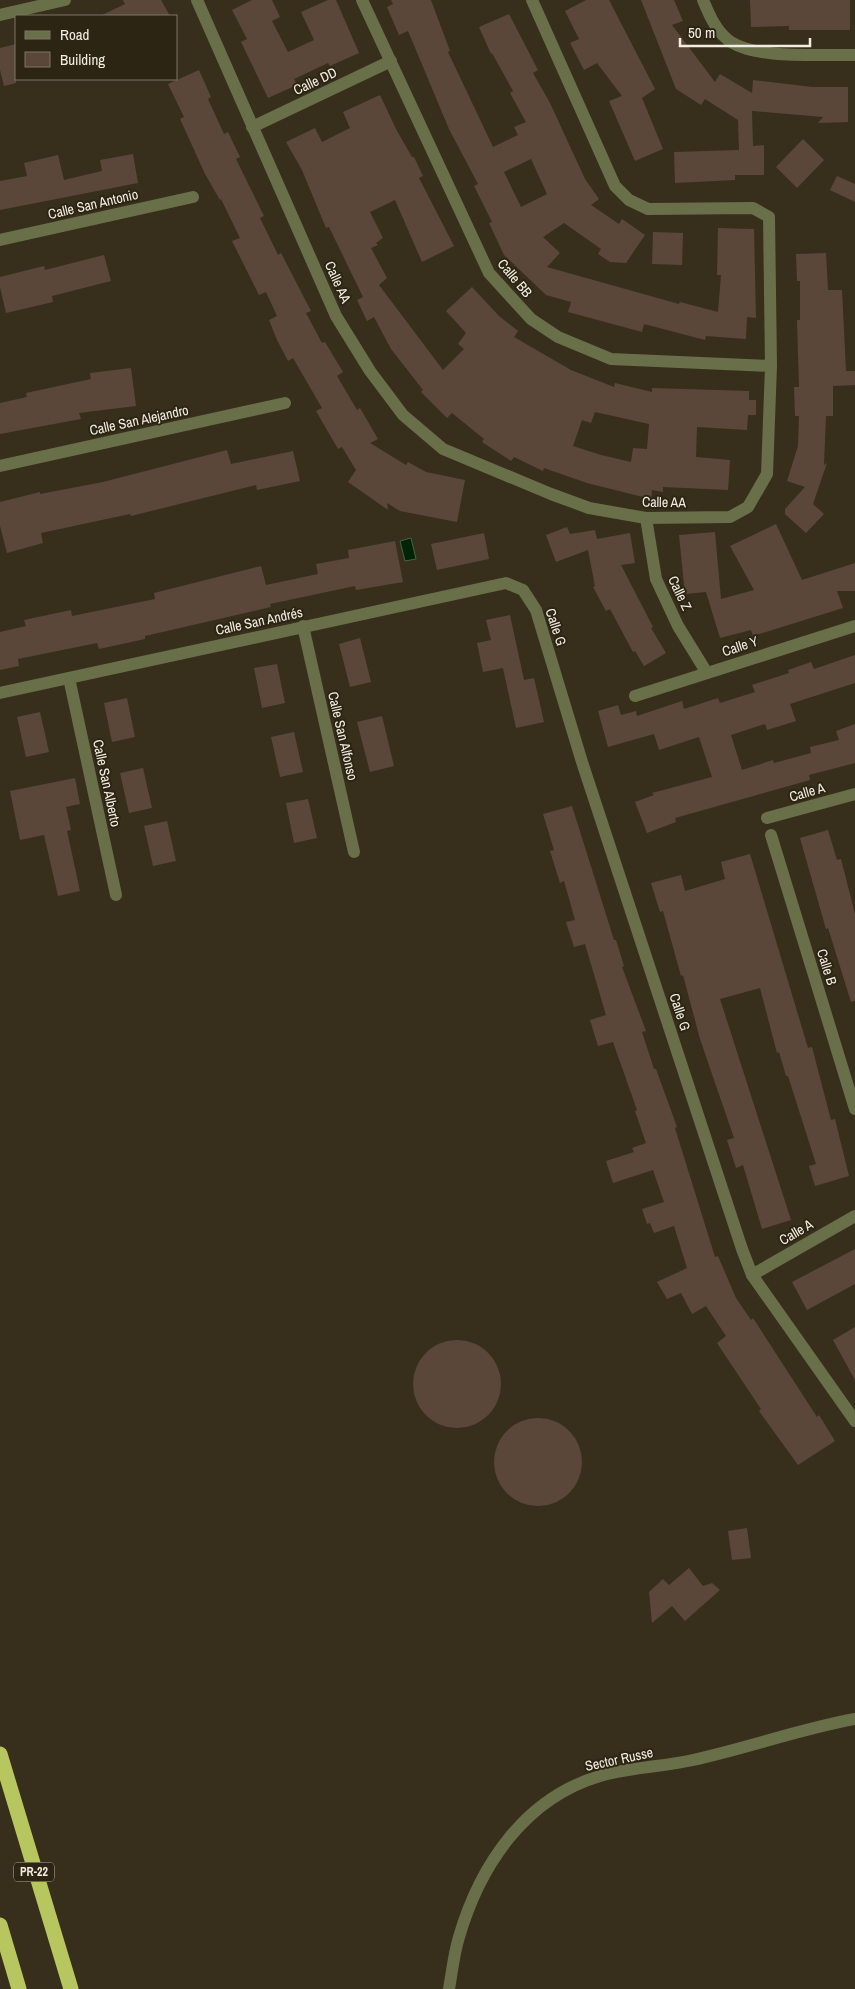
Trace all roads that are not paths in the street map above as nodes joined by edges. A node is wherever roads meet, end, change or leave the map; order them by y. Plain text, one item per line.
1 (65, 0) edge
2 (197, 0) edge
3 (362, 0) edge
4 (532, 0) edge
5 (703, 0) edge
6 (0, 15) edge
7 (855, 55) edge
8 (391, 61) junction
9 (252, 127) junction
10 (193, 197) dead end
11 (0, 240) edge
12 (771, 366) junction
13 (285, 403) dead end
14 (0, 466) edge
15 (646, 518) junction
16 (523, 590) joint
17 (303, 626) junction
18 (855, 626) edge
19 (707, 673) junction
20 (68, 678) junction
21 (0, 693) edge
22 (635, 696) dead end
23 (855, 794) edge
24 (767, 818) dead end
25 (771, 835) dead end
26 (354, 852) dead end
27 (116, 895) dead end
28 (855, 1109) edge
29 (855, 1216) edge
30 (752, 1275) junction
31 (850, 1401) edge
32 (855, 1421) edge
33 (855, 1719) edge
34 (0, 1754) edge
35 (0, 1926) edge
36 (19, 1989) edge
37 (71, 1989) edge
38 (449, 1989) edge

1 - 6 street
2 - 9 street, Calle AA
3 - 8 street, Calle BB
4 - 12 street, Calle AA
5 - 7 street
8 - 9 street, Calle DD
8 - 12 street, Calle BB
9 - 15 street, Calle AA
10 - 11 street, Calle San Antonio
12 - 15 street, Calle AA
13 - 14 street, Calle San Alejandro
15 - 19 street, Calle Z
16 - 17 street, Calle San Andrés
16 - 30 street, Calle G
17 - 20 street, Calle San Andrés
17 - 26 street, Calle San Alfonso
18 - 19 street, Calle Y
19 - 22 street, Calle Y
20 - 21 street, Calle San Andrés
20 - 27 street, Calle San Alberto
23 - 24 street, Calle A
25 - 28 street, Calle B
29 - 30 street, Calle A
30 - 31 street, Calle G
31 - 32 street, Calle G
33 - 38 street, Sector Russe
34 - 37 highway, PR-22
35 - 36 highway

